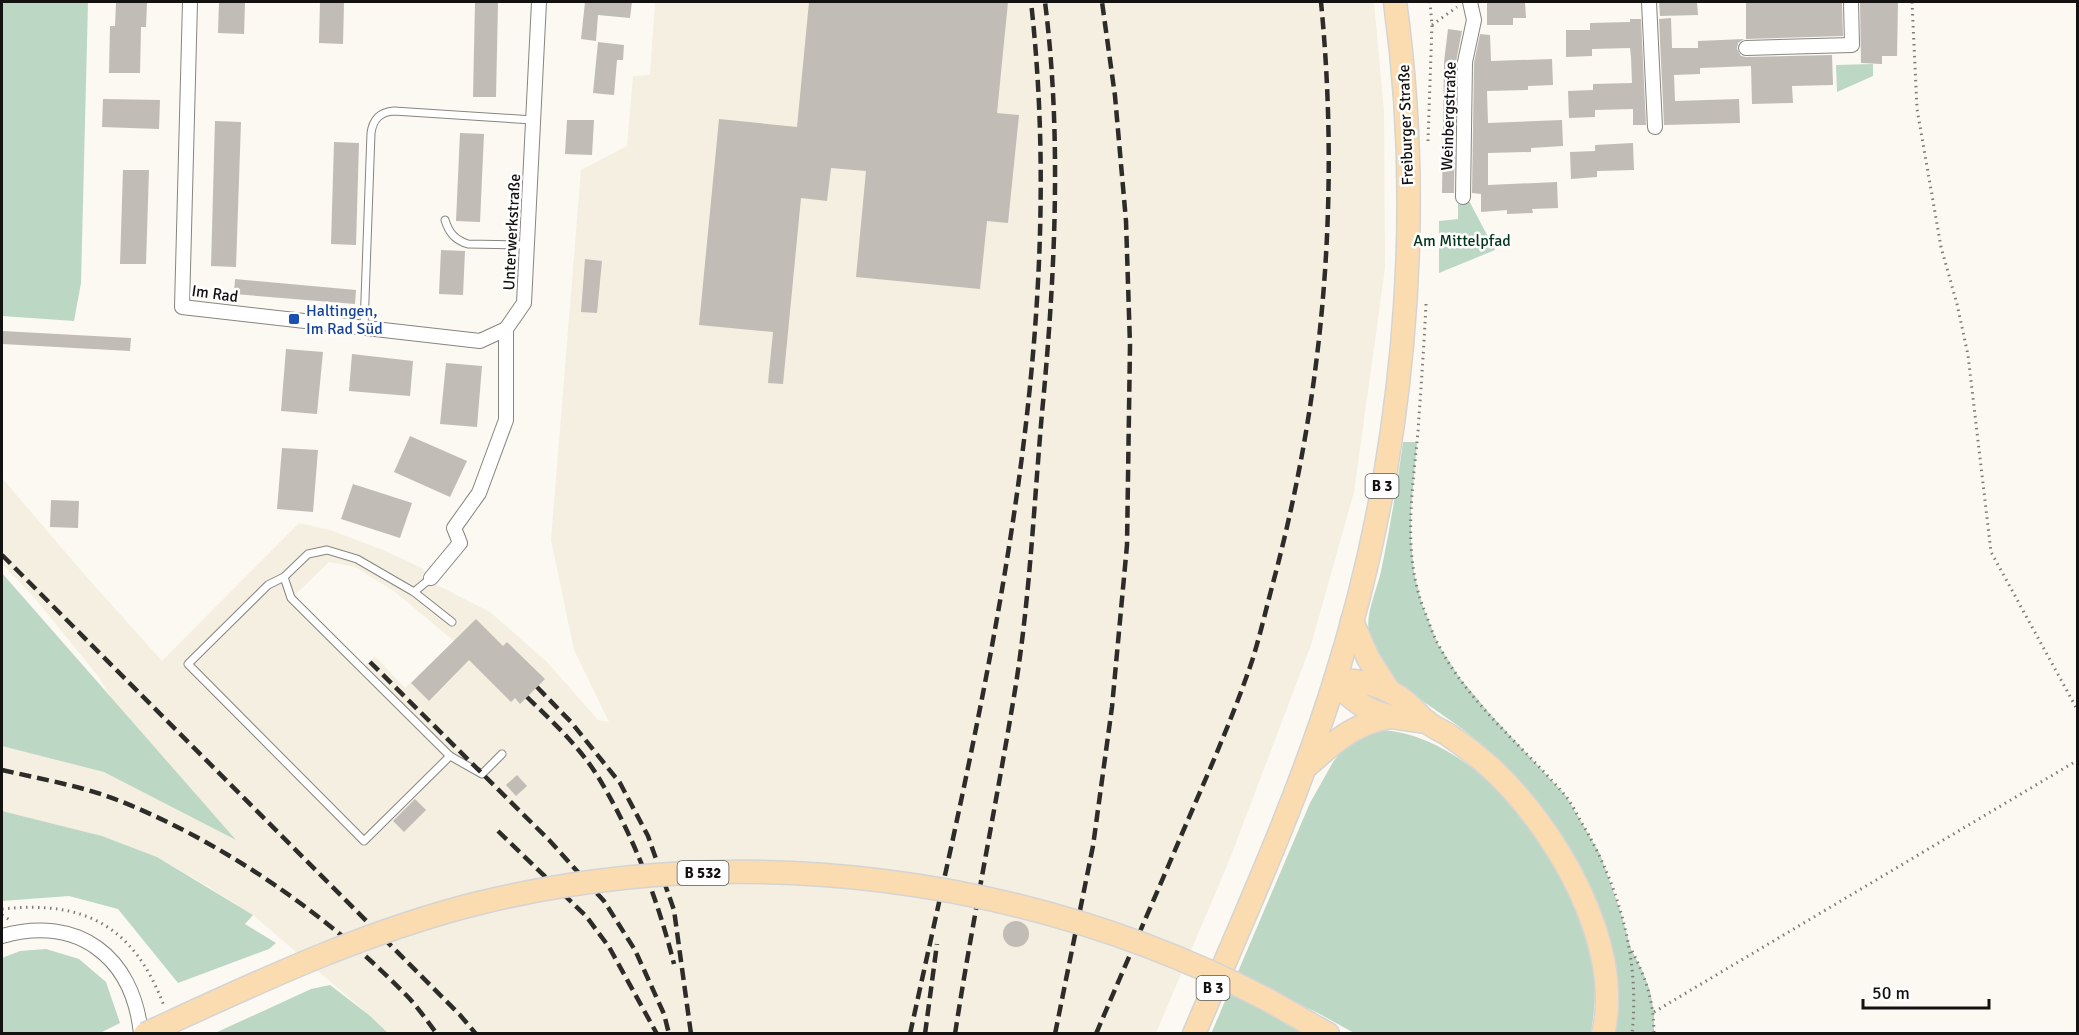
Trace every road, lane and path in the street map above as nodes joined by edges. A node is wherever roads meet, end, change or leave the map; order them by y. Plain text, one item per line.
1 (190, 2) edge
2 (539, 2) edge
3 (1395, 2) edge
4 (1430, 2) edge
5 (1465, 2) edge
6 (1470, 2) edge
7 (1649, 2) edge
8 (1851, 2) edge
9 (1912, 2) edge
10 (1432, 26) junction
11 (1746, 48) dead end
12 (533, 120) junction
13 (1655, 127) dead end
14 (1428, 145) dead end
15 (1463, 197) dead end
16 (445, 220) dead end
17 (527, 245) junction
18 (1426, 296) dead end
19 (364, 327) junction
20 (507, 328) junction
21 (284, 577) junction
22 (431, 578) joint
23 (414, 592) junction
24 (1352, 621) junction
25 (452, 622) dead end
26 (1335, 680) junction
27 (1389, 691) junction
28 (2078, 711) edge
29 (1391, 717) junction
30 (1427, 722) junction
31 (502, 754) dead end
32 (450, 756) junction
33 (2078, 760) edge
34 (1306, 767) junction
35 (2, 936) edge
36 (1631, 949) junction
37 (1654, 1012) junction
38 (143, 1034) edge
39 (1194, 1034) edge
40 (1328, 1034) edge
41 (1603, 1034) edge
42 (1632, 1034) edge
43 (1654, 1034) edge

1 - 19 street, Im Rad
2 - 12 street, Unterwerkstraße
3 - 24 main road, Freiburger Straße / B 3
4 - 10 path
5 - 10 path
6 - 15 street, Weinbergstraße
7 - 13 street
8 - 11 street
9 - 28 path
10 - 14 path
12 - 17 street, Unterwerkstraße
12 - 19 lane
16 - 17 lane
17 - 20 street, Unterwerkstraße
18 - 36 path
19 - 20 street, Im Rad
20 - 22 street
21 - 23 lane
21 - 32 lane
21 - 32 lane
22 - 23 lane
23 - 25 lane
24 - 26 main road, B 3
24 - 27 main road
26 - 27 main road
26 - 29 main road
26 - 34 main road, B 3
27 - 30 main road
29 - 30 main road
29 - 34 main road
30 - 41 main road
31 - 32 lane
33 - 37 path
34 - 39 main road, B 3
35 - 38 street
36 - 37 path
36 - 42 path
37 - 43 path
38 - 40 main road, B 532, bridge

